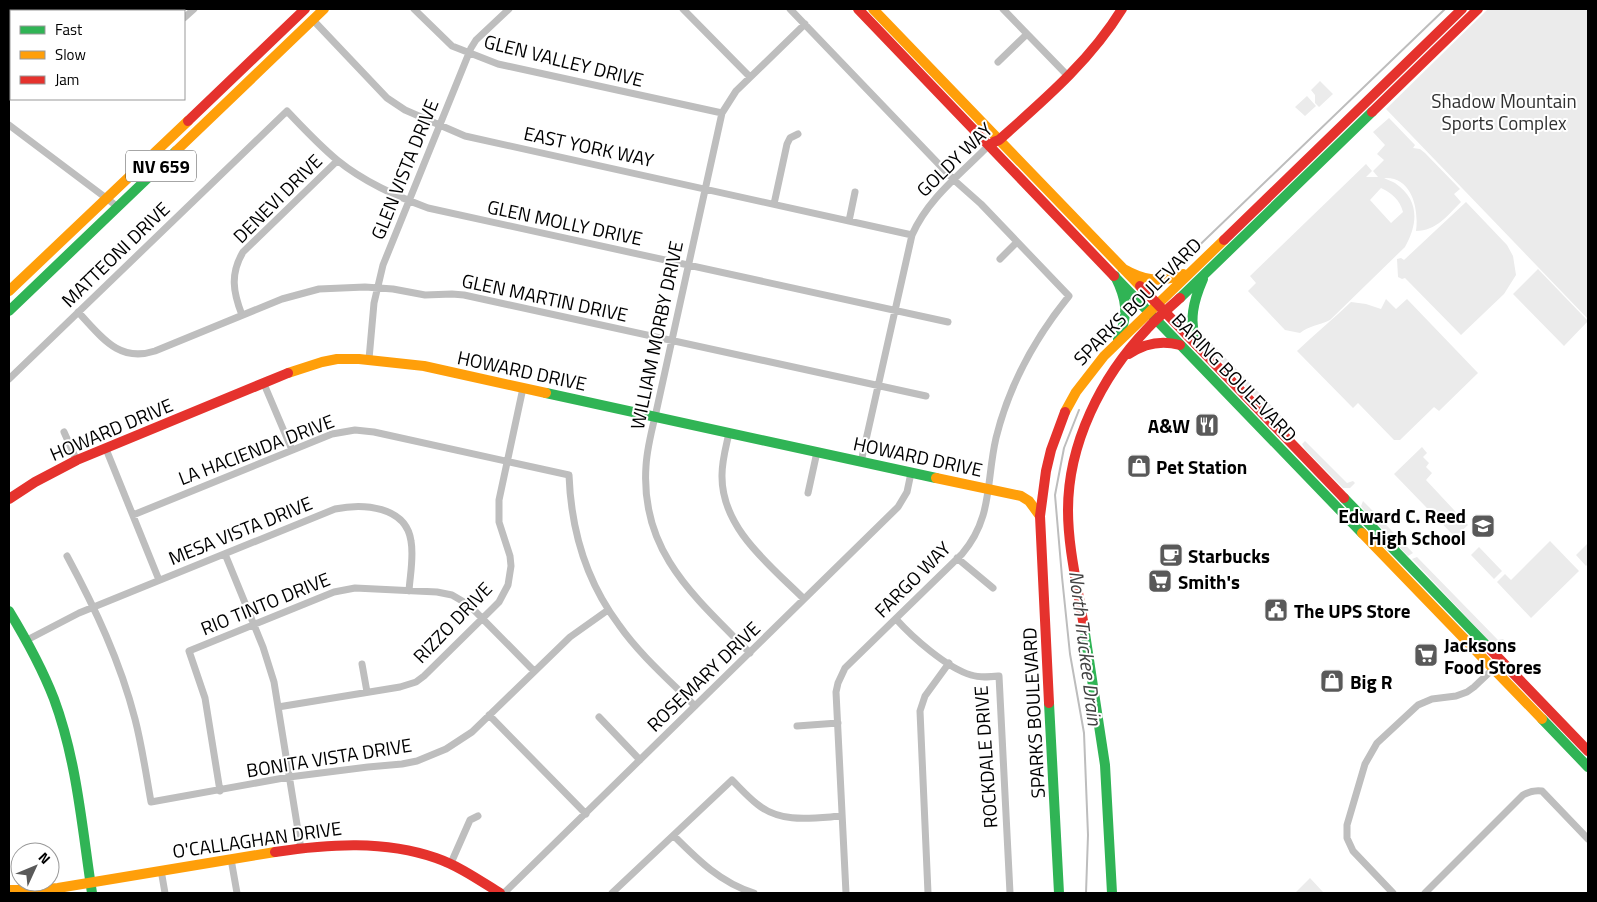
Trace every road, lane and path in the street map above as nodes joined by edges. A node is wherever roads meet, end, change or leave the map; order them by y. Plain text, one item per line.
1 (303, 9) edge
2 (324, 9) edge
3 (414, 9) edge
4 (509, 9) edge
5 (683, 9) edge
6 (790, 9) edge
7 (858, 9) edge
8 (873, 9) edge
9 (1003, 9) edge
10 (1122, 9) edge
11 (1462, 9) edge
12 (1478, 9) edge
13 (313, 20) junction
14 (805, 24) junction
15 (1027, 34) junction
16 (468, 53) junction
17 (998, 62) dead end
18 (1067, 75) junction
19 (750, 77) junction
20 (1390, 79) junction
21 (1387, 98) junction
22 (287, 111) joint
23 (722, 113) junction
24 (439, 125) junction
25 (9, 126) edge
26 (798, 134) dead end
27 (994, 142) junction
28 (337, 161) junction
29 (954, 180) junction
30 (704, 189) junction
31 (855, 192) dead end
32 (107, 198) junction
33 (409, 200) junction
34 (774, 204) junction
35 (118, 207) junction
36 (848, 221) junction
37 (912, 235) junction
38 (1017, 242) junction
39 (1000, 259) dead end
40 (688, 266) junction
41 (1122, 268) junction
42 (1191, 270) junction
43 (1206, 272) junction
44 (1115, 276) junction
45 (376, 287) junction
46 (9, 291) edge
47 (1157, 304) junction
48 (9, 311) edge
49 (894, 311) junction
50 (78, 312) junction
51 (1148, 312) junction
52 (1165, 312) junction
53 (242, 315) junction
54 (1156, 320) junction
55 (948, 322) dead end
56 (671, 340) junction
57 (1196, 344) junction
58 (1115, 345) junction
59 (1180, 345) junction
60 (369, 359) junction
61 (1122, 359) junction
62 (9, 378) edge
63 (264, 384) junction
64 (878, 385) junction
65 (523, 388) junction
66 (926, 396) dead end
67 (655, 416) junction
68 (64, 432) dead end
69 (729, 433) junction
70 (106, 448) junction
71 (292, 450) junction
72 (817, 452) junction
73 (77, 460) junction
74 (507, 461) junction
75 (861, 462) junction
76 (911, 473) junction
77 (988, 489) junction
78 (808, 493) dead end
79 (9, 497) edge
80 (133, 515) junction
81 (1040, 516) junction
82 (225, 554) junction
83 (67, 556) dead end
84 (957, 558) junction
85 (160, 580) junction
86 (993, 588) dead end
87 (409, 591) junction
88 (804, 599) junction
89 (94, 607) junction
90 (608, 610) junction
91 (9, 611) edge
92 (483, 619) junction
93 (896, 619) junction
94 (254, 625) junction
95 (27, 640) junction
96 (750, 653) junction
97 (1501, 660) junction
98 (949, 663) junction
99 (362, 664) dead end
100 (1493, 668) junction
101 (534, 671) junction
102 (367, 692) junction
103 (695, 706) junction
104 (278, 707) junction
105 (489, 715) junction
106 (599, 717) dead end
107 (838, 723) junction
108 (796, 726) dead end
109 (1588, 751) edge
110 (640, 760) junction
111 (1588, 767) edge
112 (289, 778) junction
113 (220, 791) junction
114 (586, 814) junction
115 (478, 816) dead end
116 (842, 816) junction
117 (674, 836) junction
118 (1588, 839) edge
119 (301, 849) junction
120 (231, 859) junction
121 (451, 863) junction
122 (161, 870) junction
123 (90, 881) junction
124 (9, 890) edge
125 (615, 892) edge
126 (92, 893) edge
127 (165, 893) edge
128 (237, 893) edge
129 (500, 893) edge
130 (504, 893) edge
131 (754, 893) edge
132 (846, 893) edge
133 (928, 893) edge
134 (1010, 893) edge
135 (1059, 893) edge
136 (1112, 893) edge
137 (1393, 893) edge
138 (1425, 893) edge

1 - 13 main road, EAST YORK WAY
1 - 32 main road, NV 659
2 - 13 main road, NV 659
3 - 16 street, GLEN VALLEY DRIVE
4 - 16 street, GLEN VISTA DRIVE
5 - 19 street
6 - 14 street
7 - 27 main road, BARING BOULEVARD
8 - 27 main road, BARING BOULEVARD
9 - 15 street
10 - 18 main road, GOLDY WAY
11 - 20 main road, SPARKS BOULEVARD
12 - 21 main road, SPARKS BOULEVARD
13 - 24 street, EAST YORK WAY
13 - 35 main road, NV 659
14 - 19 street, WILLIAM MORBY DRIVE
14 - 29 street
15 - 17 street
15 - 18 street
16 - 23 street, GLEN VALLEY DRIVE
16 - 24 street, GLEN VISTA DRIVE
18 - 27 main road, GOLDY WAY
19 - 23 street, WILLIAM MORBY DRIVE
20 - 21 main road
20 - 42 main road, SPARKS BOULEVARD
21 - 43 main road, SPARKS BOULEVARD
22 - 28 street, GLEN MOLLY DRIVE
22 - 50 street, MATTEONI DRIVE
23 - 30 street, WILLIAM MORBY DRIVE
24 - 30 street, EAST YORK WAY
24 - 33 street, GLEN VISTA DRIVE
25 - 32 street
26 - 34 street
27 - 29 street, GOLDY WAY
27 - 41 main road, BARING BOULEVARD
27 - 44 main road, BARING BOULEVARD
28 - 33 street, GLEN MOLLY DRIVE
28 - 53 street, DENEVI DRIVE
29 - 37 street, GOLDY WAY
29 - 38 street
30 - 34 street, EAST YORK WAY
30 - 40 street, WILLIAM MORBY DRIVE
31 - 36 street
32 - 35 street
32 - 46 main road, NV 659
33 - 40 street, GLEN MOLLY DRIVE
33 - 45 street, GLEN VISTA DRIVE
34 - 36 street, EAST YORK WAY
35 - 48 main road, NV 659
36 - 37 street, EAST YORK WAY
37 - 49 street, GOLDY WAY
38 - 39 street
38 - 77 street, FARGO WAY
40 - 49 street, GLEN MOLLY DRIVE
40 - 56 street, WILLIAM MORBY DRIVE
41 - 42 main road
41 - 47 main road, BARING BOULEVARD
42 - 47 main road, SPARKS BOULEVARD
43 - 52 main road, SPARKS BOULEVARD
43 - 57 main road
44 - 51 main road, BARING BOULEVARD
44 - 58 main road
45 - 53 street, GLEN MARTIN DRIVE
45 - 56 street, GLEN MARTIN DRIVE
45 - 60 street, GLEN VISTA DRIVE
47 - 51 main road, SPARKS BOULEVARD
47 - 52 main road, BARING BOULEVARD
49 - 55 street, GLEN MOLLY DRIVE
49 - 64 street, GOLDY WAY
50 - 53 street, GLEN MARTIN DRIVE
50 - 62 street, MATTEONI DRIVE
51 - 54 main road, BARING BOULEVARD
51 - 58 main road, SPARKS BOULEVARD
52 - 54 main road, SPARKS BOULEVARD
52 - 57 main road, BARING BOULEVARD
54 - 59 main road, BARING BOULEVARD
54 - 61 main road, SPARKS BOULEVARD
56 - 64 street, GLEN MARTIN DRIVE
56 - 67 street, WILLIAM MORBY DRIVE
57 - 97 main road, BARING BOULEVARD
58 - 81 main road, SPARKS BOULEVARD
59 - 61 main road
59 - 100 main road, BARING BOULEVARD
60 - 63 main road, HOWARD DRIVE
60 - 65 main road, HOWARD DRIVE
61 - 136 main road, SPARKS BOULEVARD
63 - 70 main road, HOWARD DRIVE
63 - 71 street
64 - 66 street, GLEN MARTIN DRIVE
64 - 75 street, GOLDY WAY
65 - 67 main road, HOWARD DRIVE
65 - 74 street, RIZZO DRIVE
67 - 69 main road, HOWARD DRIVE
67 - 96 street, WILLIAM MORBY DRIVE
68 - 73 street
69 - 72 main road, HOWARD DRIVE
69 - 88 street
70 - 73 main road, HOWARD DRIVE
70 - 80 street
71 - 74 street, LA HACIENDA DRIVE
71 - 80 street, LA HACIENDA DRIVE
72 - 75 main road, HOWARD DRIVE
72 - 78 street
73 - 79 main road, HOWARD DRIVE
74 - 90 street, LA HACIENDA DRIVE
74 - 92 street, RIZZO DRIVE
75 - 76 main road, HOWARD DRIVE
76 - 77 main road, HOWARD DRIVE
76 - 88 street, ROSEMARY DRIVE
77 - 81 main road, HOWARD DRIVE
77 - 84 street, FARGO WAY
80 - 85 street
81 - 135 main road, SPARKS BOULEVARD
82 - 85 street, MESA VISTA DRIVE
82 - 87 street, MESA VISTA DRIVE
82 - 94 street
83 - 89 street
84 - 86 street
84 - 93 street, FARGO WAY
85 - 89 street, MESA VISTA DRIVE
87 - 92 street, RIO TINTO DRIVE
87 - 94 street, RIO TINTO DRIVE
88 - 96 street, ROSEMARY DRIVE
89 - 95 street, MESA VISTA DRIVE
89 - 113 street, BONITA VISTA DRIVE
90 - 101 street, BONITA VISTA DRIVE
90 - 103 street
91 - 95 main road
92 - 101 street, RIO TINTO DRIVE
92 - 102 street, RIZZO DRIVE
93 - 98 street, ROCKDALE DRIVE
93 - 107 street, FARGO WAY
94 - 104 street
94 - 113 street, RIO TINTO DRIVE
95 - 123 main road
96 - 103 street, ROSEMARY DRIVE
97 - 100 main road
97 - 109 main road, BARING BOULEVARD
98 - 133 street
98 - 134 street, ROCKDALE DRIVE
99 - 102 street
100 - 111 main road, BARING BOULEVARD
100 - 137 street
101 - 105 street, BONITA VISTA DRIVE
102 - 104 street, RIZZO DRIVE
103 - 110 street, ROSEMARY DRIVE
104 - 112 street
105 - 112 street, BONITA VISTA DRIVE
105 - 114 street
106 - 110 street
107 - 108 street
107 - 116 street, FARGO WAY
110 - 114 street, ROSEMARY DRIVE
112 - 113 street, BONITA VISTA DRIVE
112 - 119 street
114 - 130 street, ROSEMARY DRIVE
115 - 121 street
116 - 117 street
116 - 132 street, FARGO WAY
117 - 125 street
117 - 131 street
118 - 138 street
119 - 120 main road, O'CALLAGHAN DRIVE
119 - 121 main road, O'CALLAGHAN DRIVE
120 - 122 main road, O'CALLAGHAN DRIVE
120 - 128 street
121 - 129 main road, O'CALLAGHAN DRIVE
122 - 123 main road, O'CALLAGHAN DRIVE
122 - 127 street
123 - 124 main road, O'CALLAGHAN DRIVE
123 - 126 main road

